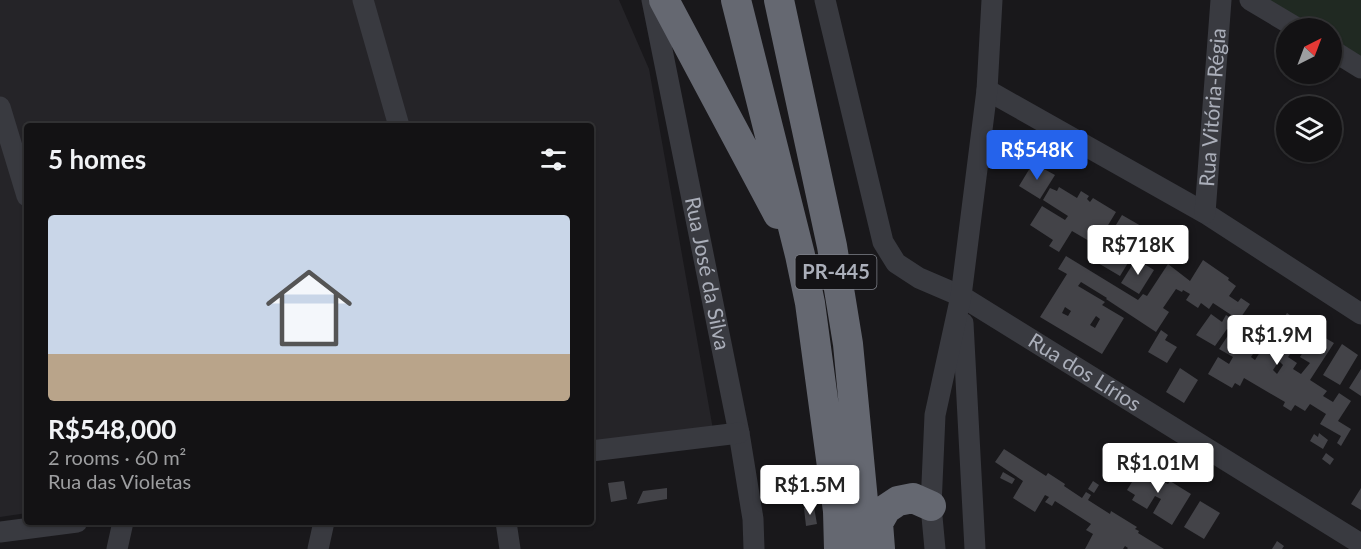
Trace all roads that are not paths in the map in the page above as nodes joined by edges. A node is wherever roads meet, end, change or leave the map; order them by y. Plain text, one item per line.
1 (363, 0) edge
2 (652, 0) edge
3 (663, 0) edge
4 (736, 0) edge
5 (779, 0) edge
6 (825, 0) edge
7 (992, 0) edge
8 (1221, 0) edge
9 (1250, 0) edge
10 (1280, 18) edge
11 (1342, 56) edge
12 (1361, 68) edge
13 (987, 90) junction
14 (0, 107) edge
15 (398, 123) edge
16 (24, 186) edge
17 (1205, 213) junction
18 (800, 255) junction
19 (961, 296) junction
20 (1361, 314) edge
21 (739, 433) junction
22 (594, 451) edge
23 (931, 506) junction
24 (54, 525) edge
25 (122, 525) edge
26 (323, 525) edge
27 (506, 525) edge
28 (0, 532) edge
29 (1361, 543) edge
30 (117, 549) edge
31 (318, 549) edge
32 (510, 549) edge
33 (754, 549) edge
34 (839, 549) edge
35 (866, 549) edge
36 (880, 549) edge
37 (935, 549) edge
38 (975, 549) edge

1 - 15 street
2 - 21 street, Rua José da Silva
3 - 18 highway
4 - 18 highway, PR-445
5 - 35 highway, PR-445
6 - 19 street, Rua dos Lírios
7 - 13 street
8 - 17 street, Rua Vitória-Régia
9 - 10 street
11 - 12 street
13 - 17 street
13 - 19 street
14 - 16 street
17 - 20 street
18 - 34 highway, PR-445
19 - 23 street
19 - 29 street, Rua dos Lírios
19 - 38 street
21 - 22 street
21 - 33 street, Rua José da Silva
23 - 36 highway
23 - 37 street
24 - 28 street
25 - 30 street
26 - 31 street
27 - 32 street

